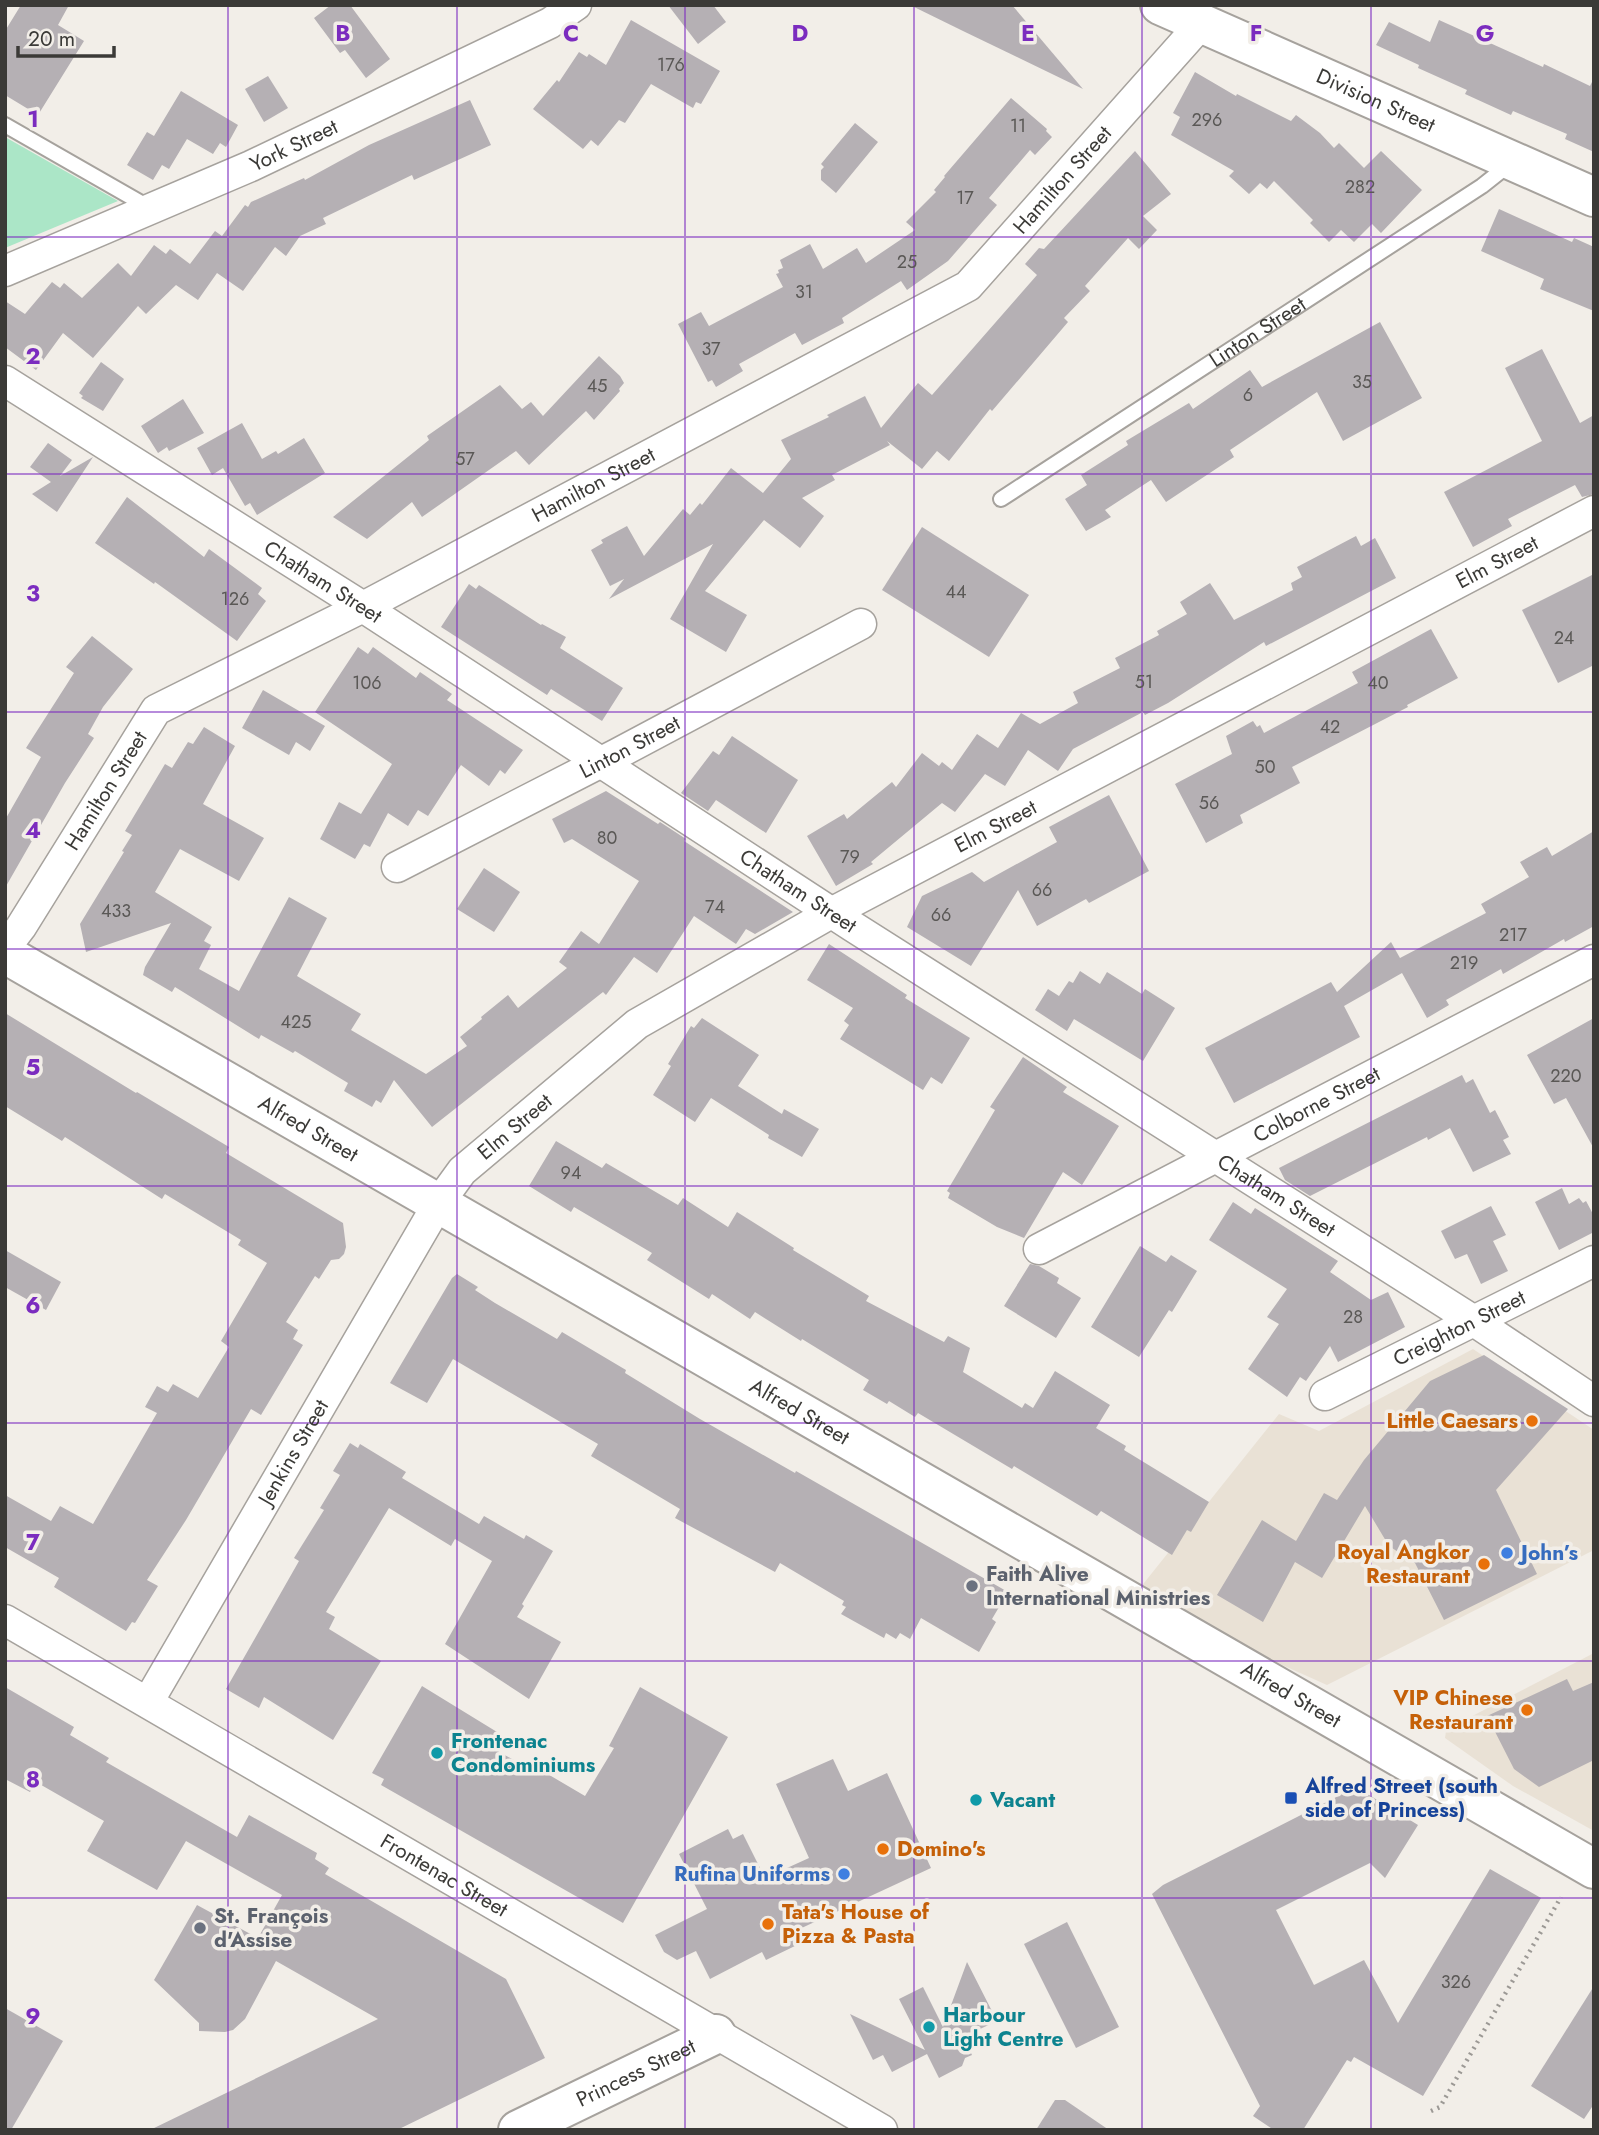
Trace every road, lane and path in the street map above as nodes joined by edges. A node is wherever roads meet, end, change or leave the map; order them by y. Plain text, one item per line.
1 (576, 5) edge
2 (1160, 5) edge
3 (1200, 24) junction
4 (5, 125) edge
5 (1512, 162) junction
6 (1594, 197) edge
7 (151, 209) junction
8 (5, 271) edge
9 (5, 381) edge
10 (1001, 499) dead end
11 (1594, 511) edge
12 (363, 607) junction
13 (861, 624) dead end
14 (601, 762) junction
15 (397, 866) dead end
16 (831, 913) junction
17 (5, 947) edge
18 (5, 954) edge
19 (1594, 960) edge
20 (1215, 1158) junction
21 (438, 1204) junction
22 (1039, 1250) dead end
23 (1594, 1261) edge
24 (1474, 1321) junction
25 (1325, 1395) dead end
26 (1594, 1401) edge
27 (5, 1620) edge
28 (148, 1702) junction
29 (1594, 1869) edge
30 (1561, 1897) dead end
31 (716, 2034) junction
32 (1431, 2111) dead end
33 (518, 2130) edge
34 (882, 2130) edge

1 - 7 street, York Street
2 - 3 street, Division Street
3 - 5 street, Division Street
3 - 12 street, Hamilton Street
4 - 7 lane
5 - 6 street, Division Street
5 - 10 lane, Linton Street
7 - 8 street, York Street
9 - 12 street, Chatham Street
11 - 16 street, Elm Street
12 - 14 street, Chatham Street
12 - 17 street, Hamilton Street
13 - 14 street, Linton Street
14 - 15 street, Linton Street
14 - 16 street, Chatham Street
16 - 20 street, Chatham Street
16 - 21 street, Elm Street
18 - 21 street, Alfred Street
19 - 20 street, Colborne Street
20 - 22 street, Colborne Street
20 - 24 street, Chatham Street
21 - 28 street, Jenkins Street
21 - 29 street, Alfred Street
23 - 24 street, Creighton Street
24 - 25 street, Creighton Street
24 - 26 street, Chatham Street
27 - 28 street, Frontenac Street
28 - 31 street, Frontenac Street
30 - 32 path
31 - 33 street, Princess Street
31 - 34 street, Frontenac Street

